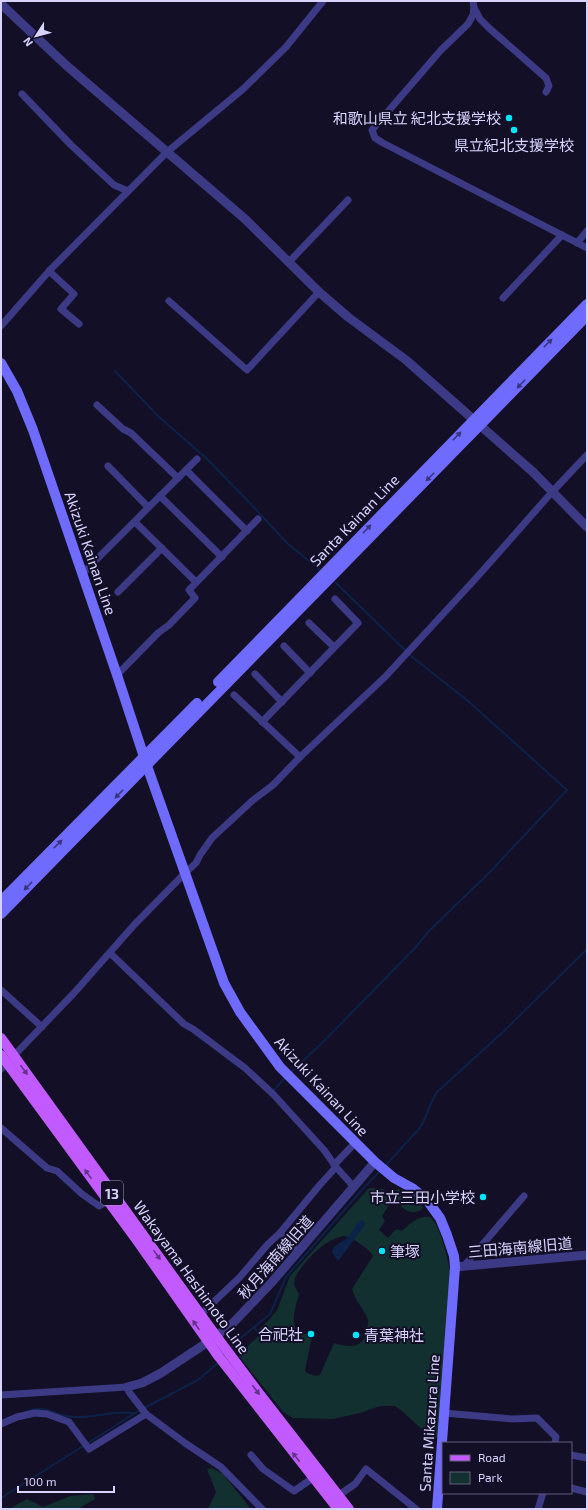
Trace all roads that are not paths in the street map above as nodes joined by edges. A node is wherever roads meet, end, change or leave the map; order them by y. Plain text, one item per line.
1 (323, 1) edge
2 (1, 4) edge
3 (473, 5) edge
4 (546, 92) dead end
5 (22, 94) dead end
6 (167, 152) junction
7 (128, 191) junction
8 (348, 200) dead end
9 (587, 231) edge
10 (562, 235) junction
11 (577, 243) junction
12 (587, 248) edge
13 (289, 262) junction
14 (49, 271) junction
15 (319, 292) junction
16 (503, 298) dead end
17 (169, 301) dead end
18 (587, 304) edge
19 (587, 316) edge
20 (79, 324) dead end
21 (1, 326) edge
22 (1, 363) edge
23 (97, 405) dead end
24 (477, 422) junction
25 (587, 455) edge
26 (197, 459) dead end
27 (108, 466) dead end
28 (186, 470) junction
29 (178, 478) junction
30 (552, 492) junction
31 (160, 496) junction
32 (148, 507) junction
33 (258, 519) dead end
34 (135, 522) junction
35 (587, 527) edge
36 (247, 531) junction
37 (162, 548) junction
38 (222, 557) junction
39 (82, 574) junction
40 (196, 582) junction
41 (118, 592) dead end
42 (335, 599) dead end
43 (309, 623) dead end
44 (284, 646) dead end
45 (334, 647) junction
46 (310, 673) junction
47 (255, 674) dead end
48 (117, 675) junction
49 (234, 695) dead end
50 (282, 702) junction
51 (262, 722) junction
52 (300, 757) junction
53 (145, 762) junction
54 (185, 873) junction
55 (1, 901) edge
56 (1, 914) edge
57 (110, 953) junction
58 (1, 990) edge
59 (42, 1027) junction
60 (1, 1038) edge
61 (6, 1061) edge
62 (1, 1128) edge
63 (355, 1143) junction
64 (335, 1166) junction
65 (380, 1167) junction
66 (354, 1187) junction
67 (524, 1196) dead end
68 (111, 1199) junction
69 (280, 1233) junction
70 (298, 1252) junction
71 (587, 1255) edge
72 (459, 1266) junction
73 (200, 1315) junction
74 (212, 1340) junction
75 (230, 1363) junction
76 (127, 1387) junction
77 (1, 1395) edge
78 (145, 1413) junction
79 (444, 1413) junction
80 (1, 1424) edge
81 (555, 1442) edge
82 (251, 1455) dead end
83 (572, 1455) edge
84 (587, 1458) edge
85 (313, 1478) junction
86 (572, 1488) edge
87 (587, 1492) edge
88 (543, 1494) edge
89 (339, 1495) junction
90 (262, 1509) edge
91 (338, 1509) edge
92 (349, 1509) edge
93 (416, 1509) edge
94 (437, 1509) edge
95 (538, 1509) edge

1 - 6 street
2 - 6 street
3 - 4 street
3 - 10 street
5 - 7 street
6 - 7 street
6 - 13 street
7 - 14 street
8 - 13 street
9 - 11 street
10 - 11 street
10 - 16 street
11 - 12 street
13 - 15 street
14 - 20 street
14 - 21 street
15 - 17 street
15 - 24 street
24 -> 18 main road, Santa Kainan Line
19 -> 24 main road, Santa Kainan Line
22 - 39 main road, Akizuki Kainan Line
23 - 29 street
24 - 30 street
24 - 53 main road, Santa Kainan Line
25 - 30 street
26 - 28 street
27 - 32 street
28 - 29 street
28 - 36 street
29 - 31 street
30 - 35 street
30 - 52 street
31 - 32 street
31 - 38 street
32 - 34 street
33 - 36 street
34 - 37 street
34 - 39 street
36 - 38 street
37 - 40 street
37 - 41 street
38 - 40 street
39 - 48 main road, Akizuki Kainan Line
40 - 48 street
42 - 45 street
43 - 45 street
44 - 46 street
45 - 46 street
46 - 50 street
47 - 50 street
48 - 53 main road, Akizuki Kainan Line
49 - 51 street
50 - 51 street
51 - 52 street
52 - 54 street
53 - 54 main road, Akizuki Kainan Line
55 -> 53 main road
53 -> 56 main road
54 - 57 street
54 - 63 main road, Akizuki Kainan Line
57 - 59 street
57 - 64 street
58 - 59 street
59 - 61 street
60 - 61 main road, Wakayama Hashimoto Line / 13
61 - 68 main road, Wakayama Hashimoto Line / 13
62 - 68 street
63 - 64 street
63 - 65 main road, Akizuki Kainan Line
64 - 66 street
64 - 69 street
65 - 66 street, 秋月海南線旧道
65 - 72 main road, Akizuki Kainan Line
66 - 70 street, 秋月海南線旧道
67 - 72 street
68 -> 73 main road, Wakayama Hashimoto Line / 13
74 -> 68 main road, Wakayama Hashimoto Line / 13
69 - 70 street
69 - 73 street
70 - 74 street, 秋月海南線旧道
71 - 72 street, 三田海南線旧道
72 - 79 main road, Santa Mikazura Line
73 - 74 main road, Wakayama Hashimoto Line / 13
74 - 75 main road, Wakayama Hashimoto Line / 13
74 - 75 main road, Wakayama Hashimoto Line / 13
74 - 76 street, 秋月海南線旧道
85 -> 75 main road, Wakayama Hashimoto Line / 13
75 -> 89 main road, Wakayama Hashimoto Line / 13
76 - 77 street, 秋月海南線旧道
76 - 78 street
78 - 80 street
78 - 90 street
79 - 81 street
79 - 94 main road, Santa Mikazura Line
82 - 85 street
83 - 84 street
85 - 91 main road, Wakayama Hashimoto Line / 13
86 - 87 street
88 - 95 street
89 - 92 main road, Wakayama Hashimoto Line / 13
89 - 93 street

